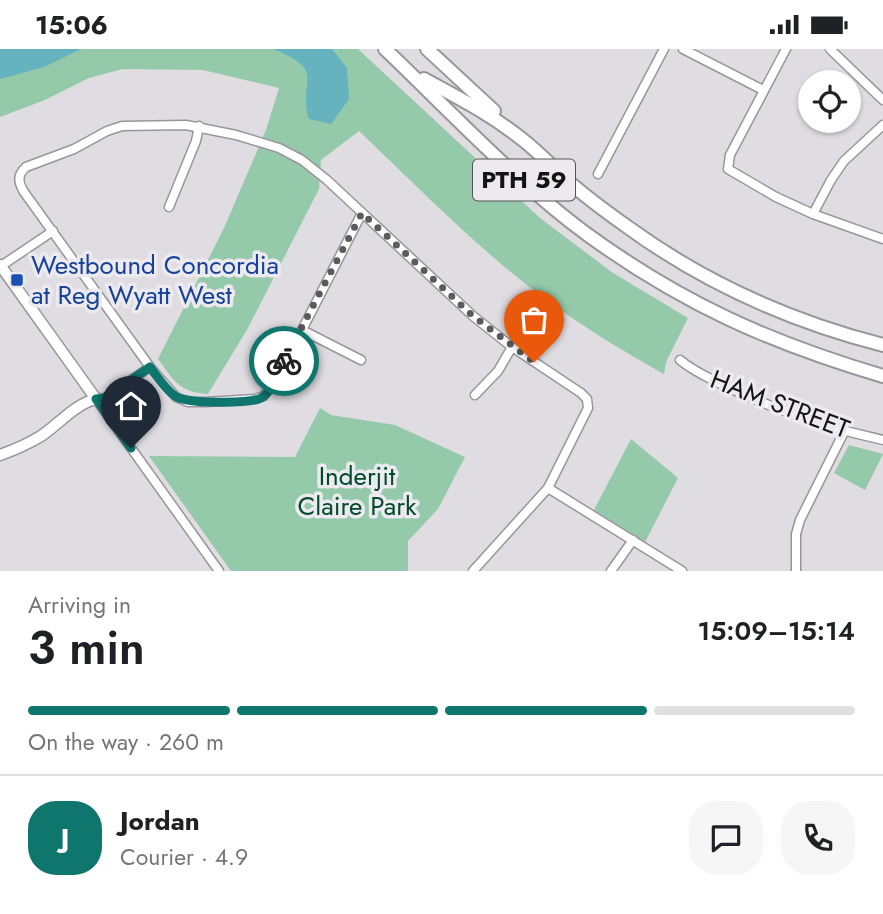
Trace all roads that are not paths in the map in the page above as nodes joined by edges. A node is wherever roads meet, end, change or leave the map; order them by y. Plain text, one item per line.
1 (384, 49) edge
2 (427, 49) edge
3 (664, 49) edge
4 (683, 49) edge
5 (786, 49) edge
6 (830, 49) edge
7 (408, 71) junction
8 (763, 90) junction
9 (883, 100) edge
10 (883, 125) edge
11 (198, 126) junction
12 (524, 141) junction
13 (598, 174) dead end
14 (169, 207) dead end
15 (362, 213) junction
16 (813, 214) junction
17 (53, 232) junction
18 (883, 239) edge
19 (0, 265) edge
20 (302, 330) junction
21 (883, 345) edge
22 (512, 347) junction
23 (361, 360) dead end
24 (680, 360) dead end
25 (150, 367) junction
26 (883, 376) edge
27 (475, 395) dead end
28 (96, 399) junction
29 (845, 430) junction
30 (883, 440) edge
31 (0, 455) edge
32 (548, 488) junction
33 (633, 540) junction
34 (219, 571) edge
35 (473, 571) edge
36 (611, 571) edge
37 (682, 571) edge
38 (796, 571) edge

1 - 7 main road, PTH 59
2 - 12 main road
3 - 13 street
4 - 8 street
5 - 8 street
6 - 9 street
7 - 12 main road, PTH 59
7 - 26 main road, PTH 59
8 - 16 street
10 - 16 street
11 - 14 street
11 - 15 street
11 - 17 street
12 - 21 main road, PTH 59
15 - 20 street
15 - 22 street
16 - 18 street
17 - 19 street
17 - 25 street
19 - 28 street
20 - 23 street
20 - 25 street
22 - 27 street
22 - 32 street
24 - 29 street, HAM STREET
25 - 28 street
28 - 31 street
28 - 34 street
29 - 30 street, HAM STREET
29 - 38 street
32 - 33 street
32 - 35 street
33 - 36 street
33 - 37 street

